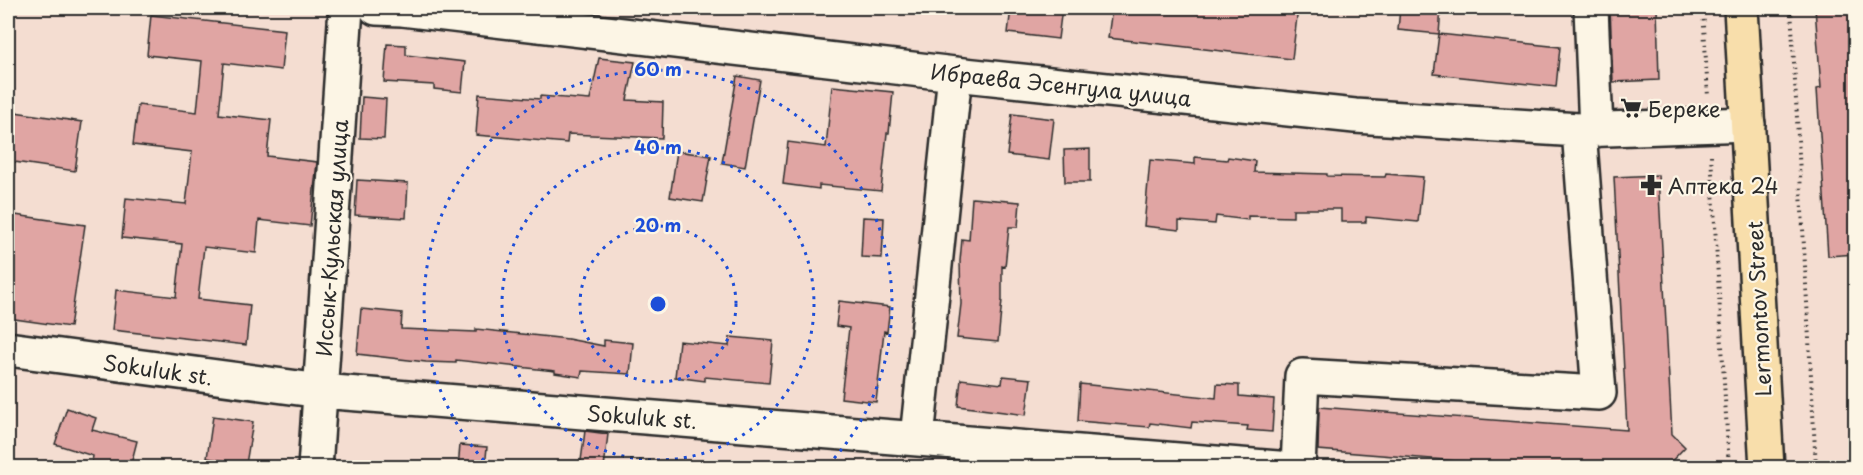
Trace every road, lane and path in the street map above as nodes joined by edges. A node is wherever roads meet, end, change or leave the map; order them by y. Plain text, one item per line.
1 (346, 8) edge
2 (393, 8) edge
3 (1591, 8) edge
4 (1703, 8) edge
5 (1741, 8) edge
6 (1791, 8) edge
7 (955, 74) junction
8 (1748, 124) junction
9 (1710, 127) junction
10 (1588, 130) junction
11 (8, 349) edge
12 (321, 391) junction
13 (917, 438) junction
14 (315, 468) edge
15 (1278, 468) edge
16 (1298, 468) edge
17 (1729, 468) edge
18 (1767, 468) edge
19 (1816, 468) edge

1 - 12 street, Иссык-Кульская улица
2 - 7 street, Ибраева Эсенгула улица
3 - 10 street
4 - 9 path
5 - 8 main road, Lermontov Street
6 - 19 path
7 - 10 street, Ибраева Эсенгула улица
7 - 13 street
8 - 9 street, Ибраева Эсенгула улица
8 - 18 main road, Lermontov Street
9 - 10 street, Ибраева Эсенгула улица
9 - 17 path
10 - 16 street
11 - 12 street, Sokuluk st.
12 - 13 street, Sokuluk st.
12 - 14 street, Иссык-Кульская улица
13 - 15 street, Sokuluk st.

